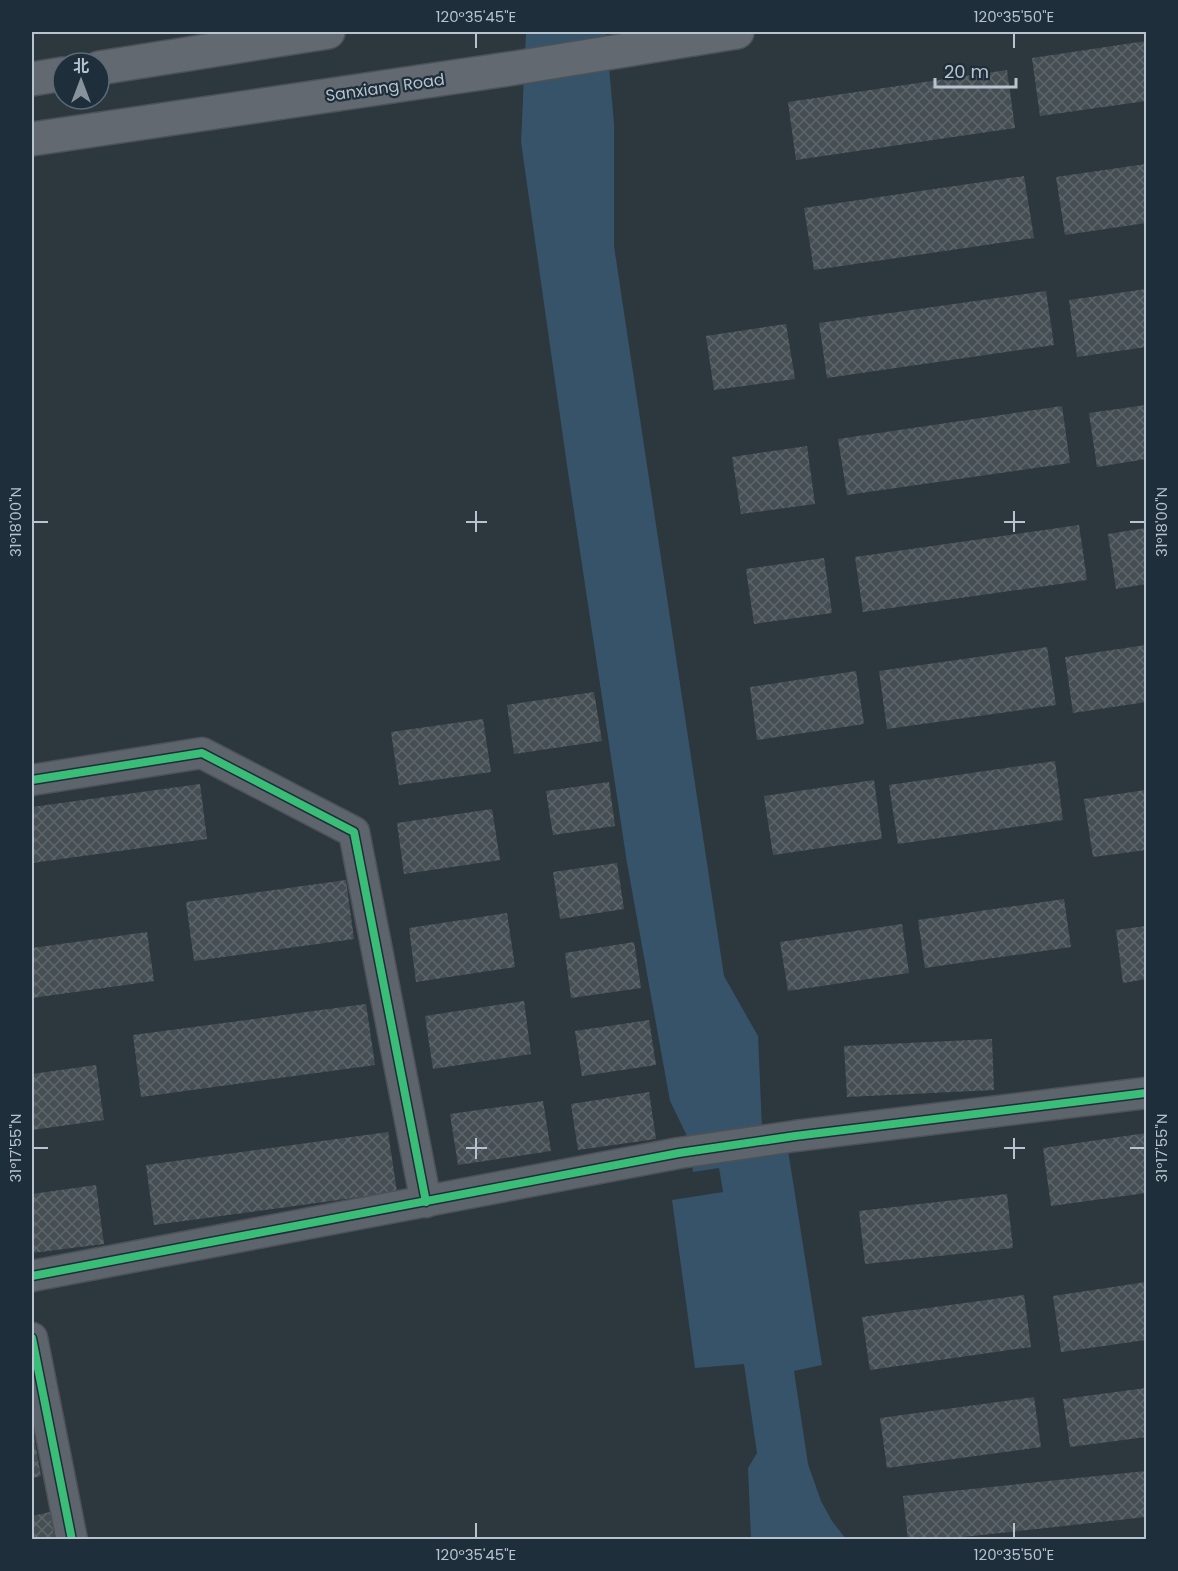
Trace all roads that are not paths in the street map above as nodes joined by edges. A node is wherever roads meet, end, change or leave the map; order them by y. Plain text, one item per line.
1 (328, 32) edge
2 (737, 32) edge
3 (111, 66) edge
4 (51, 76) edge
5 (32, 79) edge
6 (32, 139) edge
7 (32, 780) edge
8 (1146, 1093) edge
9 (426, 1202) junction
10 (32, 1276) edge
11 (32, 1338) edge
12 (72, 1539) edge

1 - 3 main road
2 - 6 main road, Sanxiang Road
4 - 5 main road
7 - 9 street
8 - 9 street
9 - 10 street
11 - 12 street

